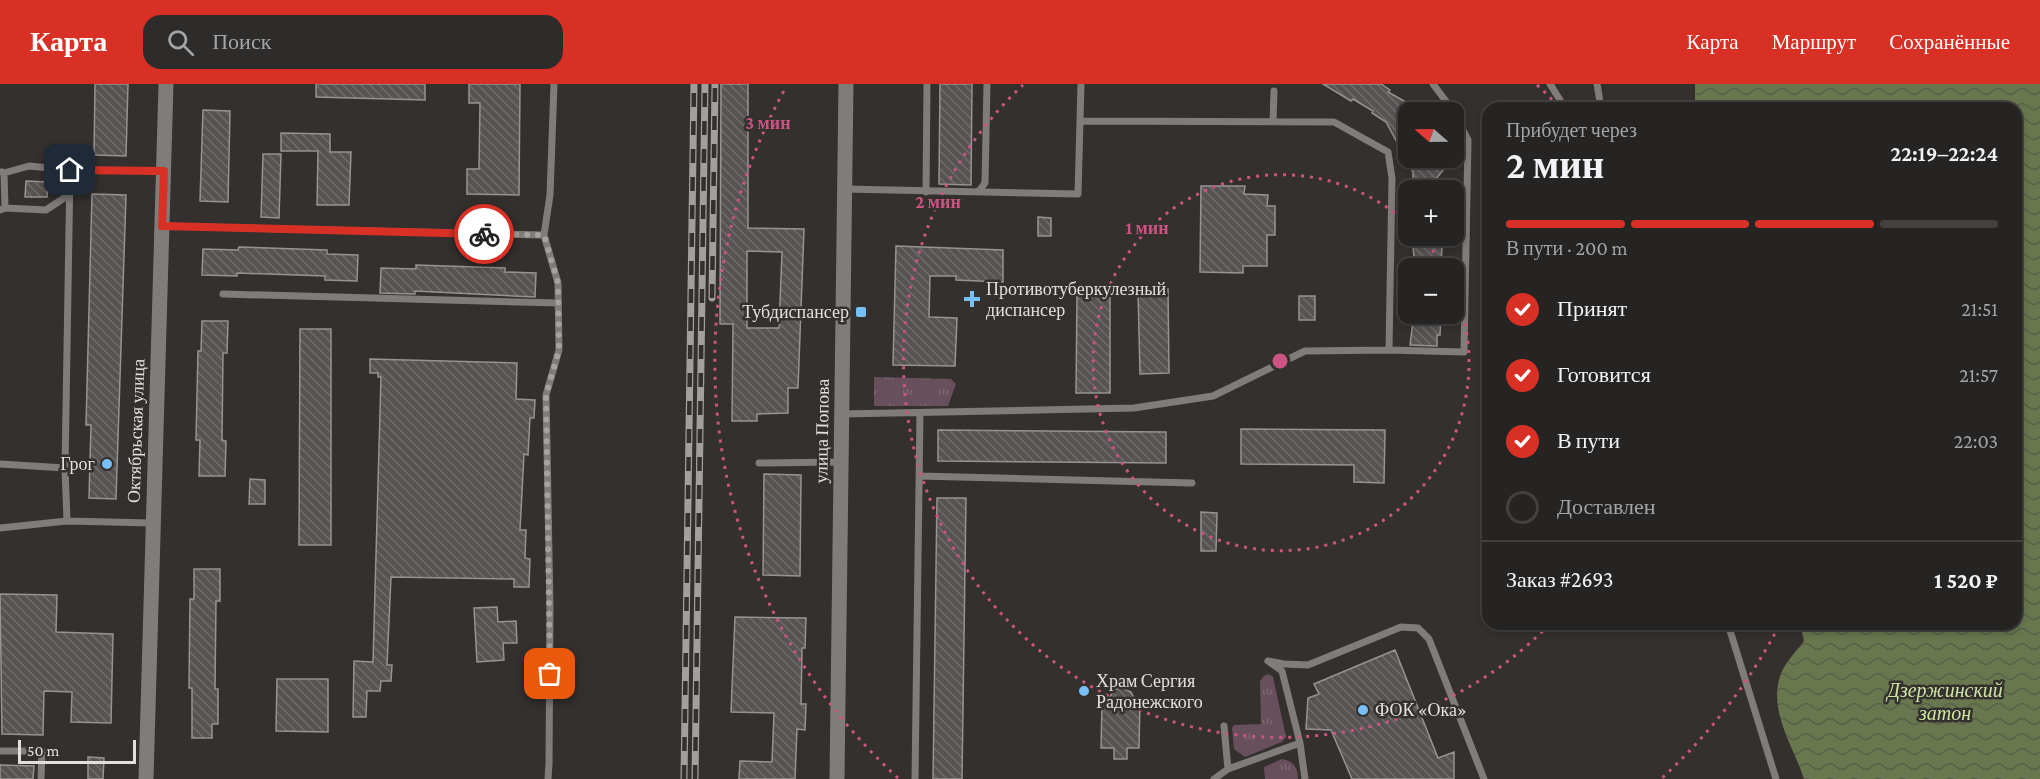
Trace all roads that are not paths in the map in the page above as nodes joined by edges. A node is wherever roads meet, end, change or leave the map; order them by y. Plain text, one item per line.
1 (166, 84) edge
2 (554, 84) edge
3 (846, 84) edge
4 (927, 84) edge
5 (987, 84) edge
6 (1081, 84) edge
7 (1433, 84) edge
8 (1550, 84) edge
9 (1597, 84) edge
10 (1274, 91) dead end
11 (1560, 102) edge
12 (1600, 102) edge
13 (1080, 121) junction
14 (1273, 122) junction
15 (70, 170) junction
16 (164, 171) junction
17 (2, 172) edge
18 (845, 189) junction
19 (979, 191) junction
20 (926, 192) junction
21 (70, 194) junction
22 (2, 209) edge
23 (162, 226) junction
24 (544, 235) junction
25 (223, 294) dead end
26 (558, 303) junction
27 (1389, 350) junction
28 (920, 413) junction
29 (842, 414) junction
30 (842, 462) junction
31 (759, 463) dead end
32 (0, 464) edge
33 (65, 468) junction
34 (919, 476) junction
35 (1192, 483) dead end
36 (67, 521) junction
37 (152, 523) junction
38 (0, 528) edge
39 (1730, 630) edge
40 (1224, 726) dead end
41 (1300, 743) junction
42 (0, 751) edge
43 (1228, 769) junction
44 (41, 779) edge
45 (146, 779) edge
46 (548, 779) edge
47 (837, 779) edge
48 (915, 779) edge
49 (1214, 779) edge
50 (1305, 779) edge
51 (1484, 779) edge
52 (1776, 779) edge

1 - 16 street, Октябрьская улица
2 - 24 lane
3 - 18 street, улица Попова
4 - 20 lane
5 - 19 lane
6 - 13 lane
7 - 27 lane
8 - 11 lane
9 - 12 lane
10 - 14 lane
13 - 14 lane
13 - 19 lane
14 - 27 lane
15 - 16 lane
15 - 17 lane
15 - 21 lane
16 - 23 street, Октябрьская улица
17 - 22 lane
18 - 20 lane
18 - 29 street, улица Попова
19 - 20 lane
21 - 22 lane
21 - 33 lane
23 - 24 lane
23 - 37 street, Октябрьская улица
24 - 26 lane
25 - 26 lane
26 - 46 lane
27 - 28 lane
28 - 29 lane
28 - 34 lane
29 - 30 street, улица Попова
30 - 31 lane
30 - 47 street, улица Попова
32 - 33 lane
33 - 36 lane
34 - 35 lane
34 - 48 lane
36 - 37 lane
36 - 38 lane
37 - 45 street, Октябрьская улица
39 - 52 lane
40 - 43 lane
41 - 43 lane
41 - 50 lane
41 - 51 lane
42 - 44 lane
43 - 49 lane

